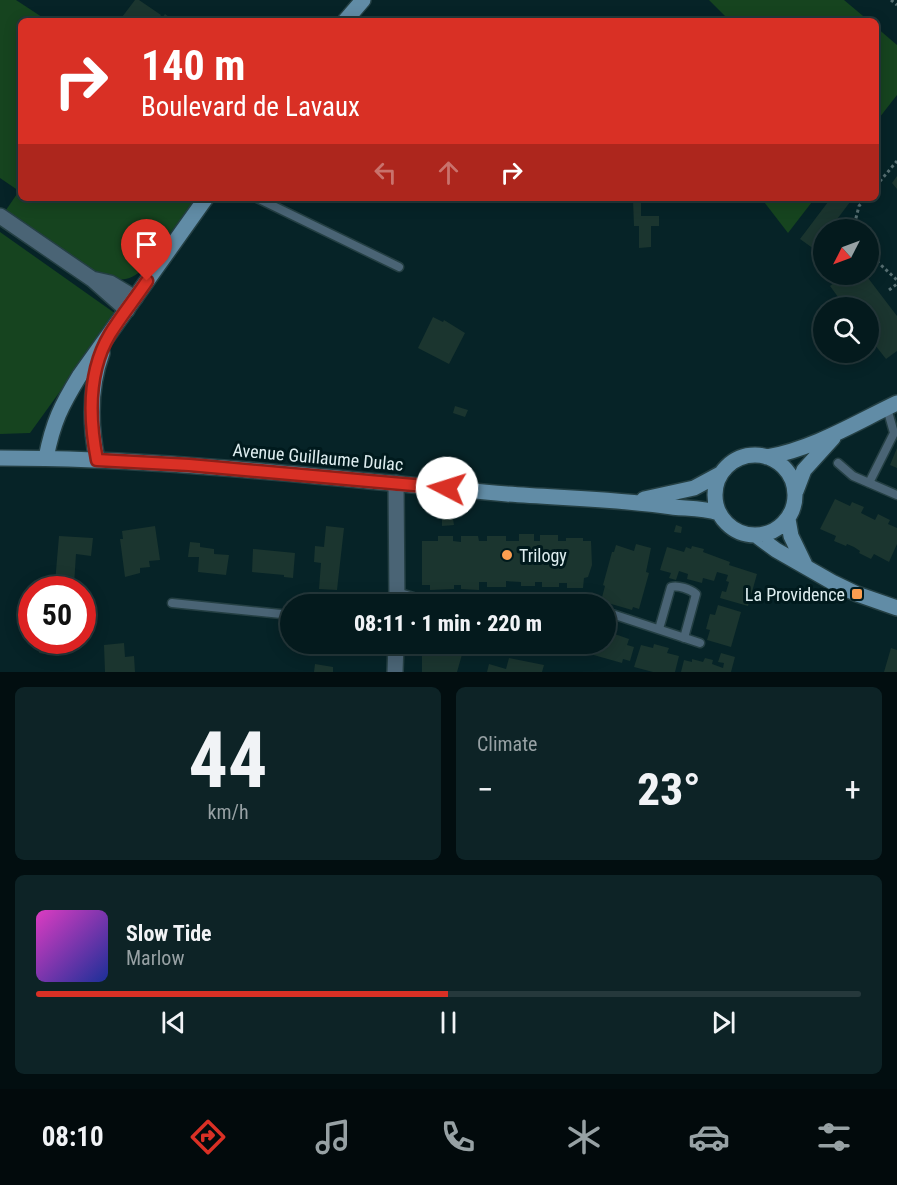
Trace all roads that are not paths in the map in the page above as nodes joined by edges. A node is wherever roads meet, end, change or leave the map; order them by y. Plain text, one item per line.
1 (363, 0) edge
2 (348, 18) edge
3 (204, 201) edge
4 (263, 201) edge
5 (0, 216) edge
6 (399, 267) dead end
7 (131, 304) junction
8 (109, 336) junction
9 (70, 390) junction
10 (92, 400) junction
11 (892, 405) edge
12 (840, 431) junction
13 (767, 457) junction
14 (0, 458) edge
15 (46, 458) junction
16 (97, 460) junction
17 (838, 463) dead end
18 (720, 474) junction
19 (396, 483) junction
20 (869, 483) junction
21 (796, 491) junction
22 (897, 495) edge
23 (632, 501) junction
24 (718, 513) junction
25 (788, 519) junction
26 (757, 536) junction
27 (805, 565) junction
28 (397, 594) edge
29 (172, 603) dead end
30 (897, 608) edge
31 (280, 614) edge
32 (616, 615) edge
33 (659, 629) junction
34 (684, 638) junction
35 (700, 643) dead end
36 (396, 654) edge
37 (395, 672) edge

1 - 2 main road
3 - 7 main road
4 - 6 lane
5 - 7 street
7 - 8 main road
8 - 9 main road
8 - 10 main road
9 - 10 main road
9 - 15 main road
10 - 16 main road
11 - 12 main road
11 - 20 lane
12 - 13 main road
12 - 21 main road
13 - 18 main road
13 - 21 main road
14 - 15 main road, Avenue Guillaume Dulac
15 - 16 main road, Avenue Guillaume Dulac
16 - 19 main road, Avenue Guillaume Dulac
17 - 20 lane
18 - 23 main road
18 - 24 main road
19 - 23 main road, Avenue Guillaume Dulac
19 - 28 street
20 - 22 lane
21 - 25 main road
23 - 24 main road
24 - 26 main road
25 - 26 main road
25 - 27 main road
26 - 27 main road
27 - 30 main road
29 - 31 lane
32 - 33 lane
33 - 34 lane
33 - 34 lane
34 - 35 lane
36 - 37 street

